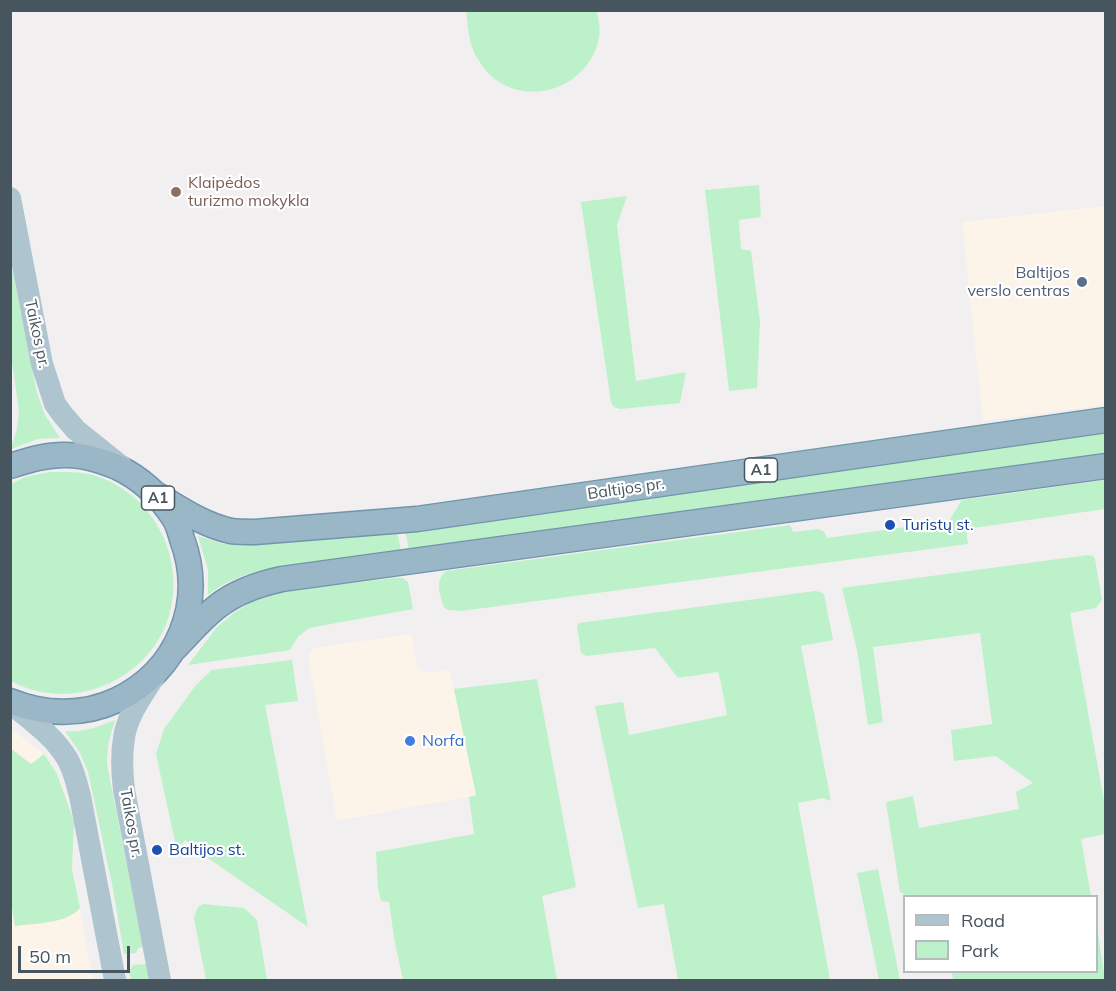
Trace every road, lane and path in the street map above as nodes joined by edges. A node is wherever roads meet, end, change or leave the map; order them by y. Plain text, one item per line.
1 (10, 198) edge
2 (1106, 420) edge
3 (10, 466) edge
4 (1106, 466) edge
5 (130, 473) junction
6 (154, 493) junction
7 (174, 649) junction
8 (156, 673) junction
9 (10, 702) edge
10 (115, 981) edge
11 (160, 981) edge

1 - 5 main road, Taikos pr. / A1
2 - 6 highway, Baltijos pr. / A1
3 - 5 highway, A1
4 - 7 highway, A1
5 - 6 highway, A1
6 - 7 highway, A1
7 - 8 highway, A1
8 - 9 highway, A1
8 - 11 main road, Taikos pr.
9 - 10 main road

